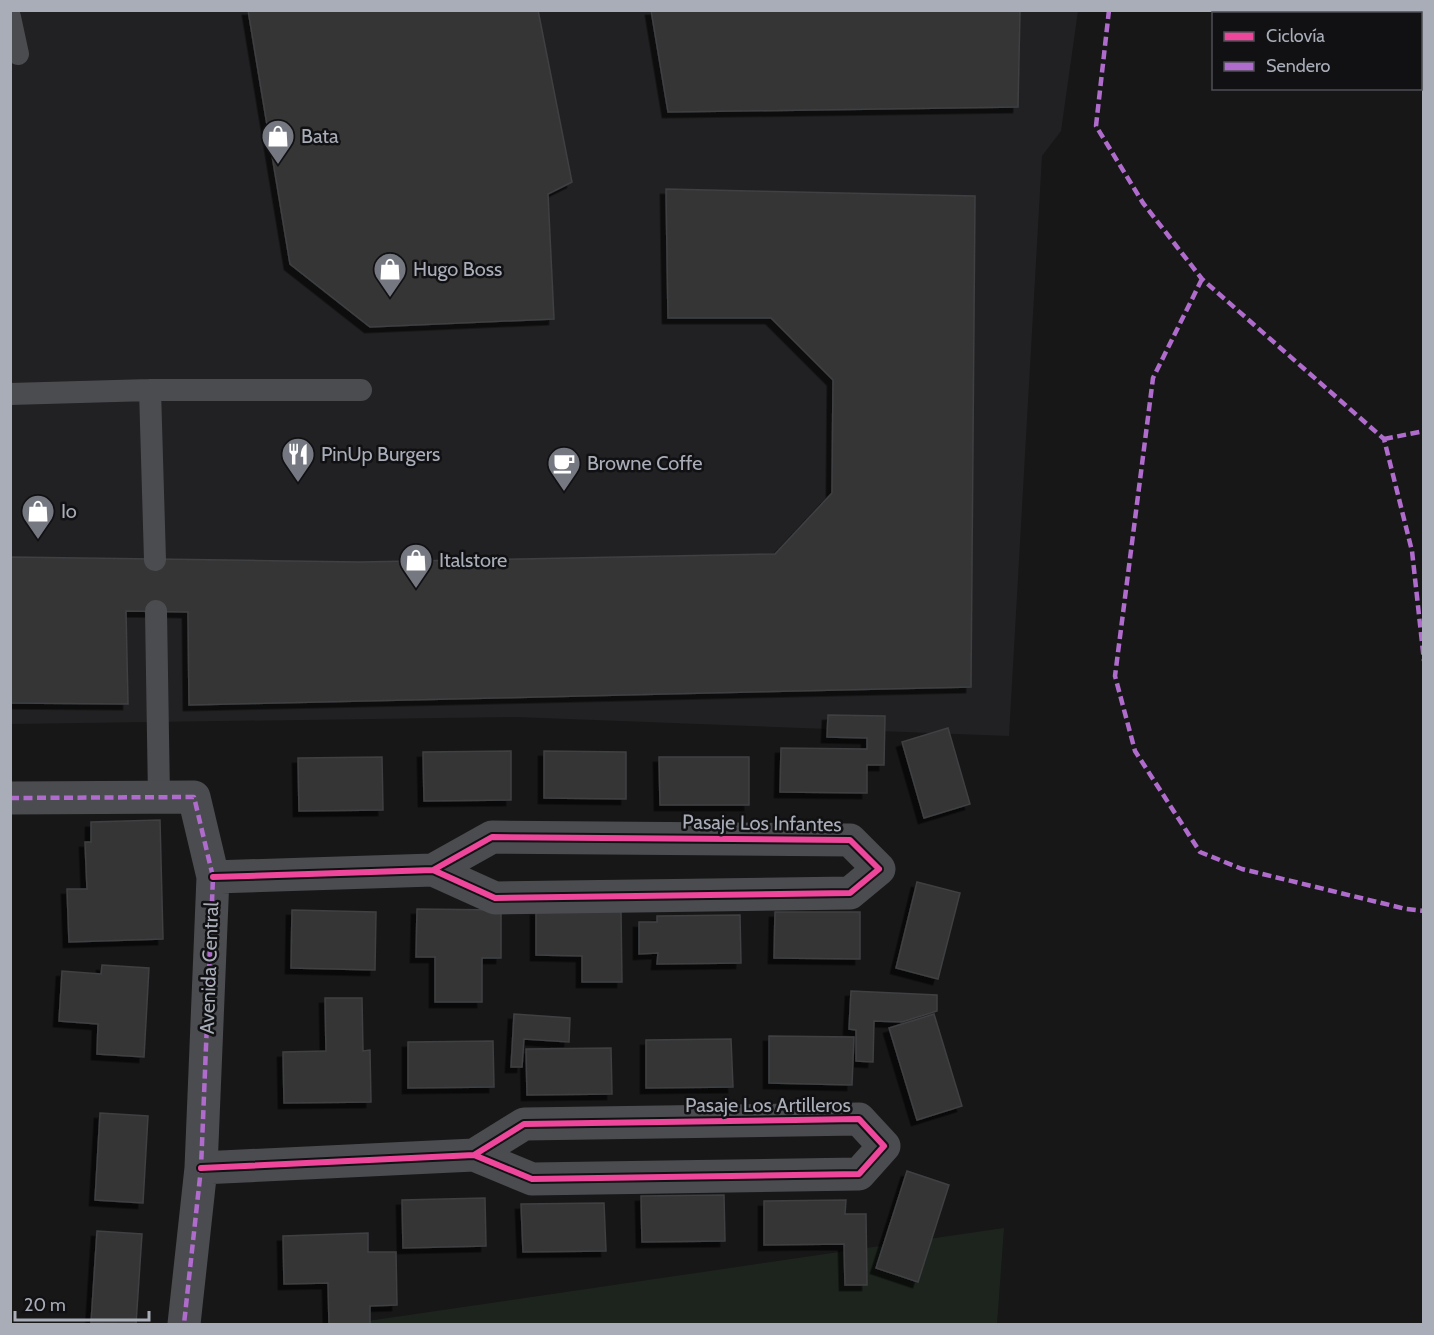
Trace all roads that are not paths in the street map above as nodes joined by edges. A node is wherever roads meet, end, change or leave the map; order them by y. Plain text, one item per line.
1 (10, 18) edge
2 (18, 54) dead end
3 (150, 390) junction
4 (361, 390) dead end
5 (10, 394) edge
6 (155, 560) dead end
7 (156, 611) dead end
8 (159, 797) junction
9 (10, 798) edge
10 (433, 870) junction
11 (213, 877) junction
12 (474, 1155) junction
13 (201, 1168) junction
14 (184, 1324) edge

1 - 2 lane
3 - 4 lane
3 - 5 lane
3 - 6 lane
7 - 8 lane
8 - 9 street, Avenida Central
8 - 11 street, Avenida Central
10 - 10 street, Pasaje Los Infantes
10 - 11 street, Pasaje Los Infantes
11 - 13 street, Avenida Central
12 - 12 street, Pasaje Los Artilleros
12 - 13 street, Pasaje Los Artilleros
13 - 14 street, Avenida Central

